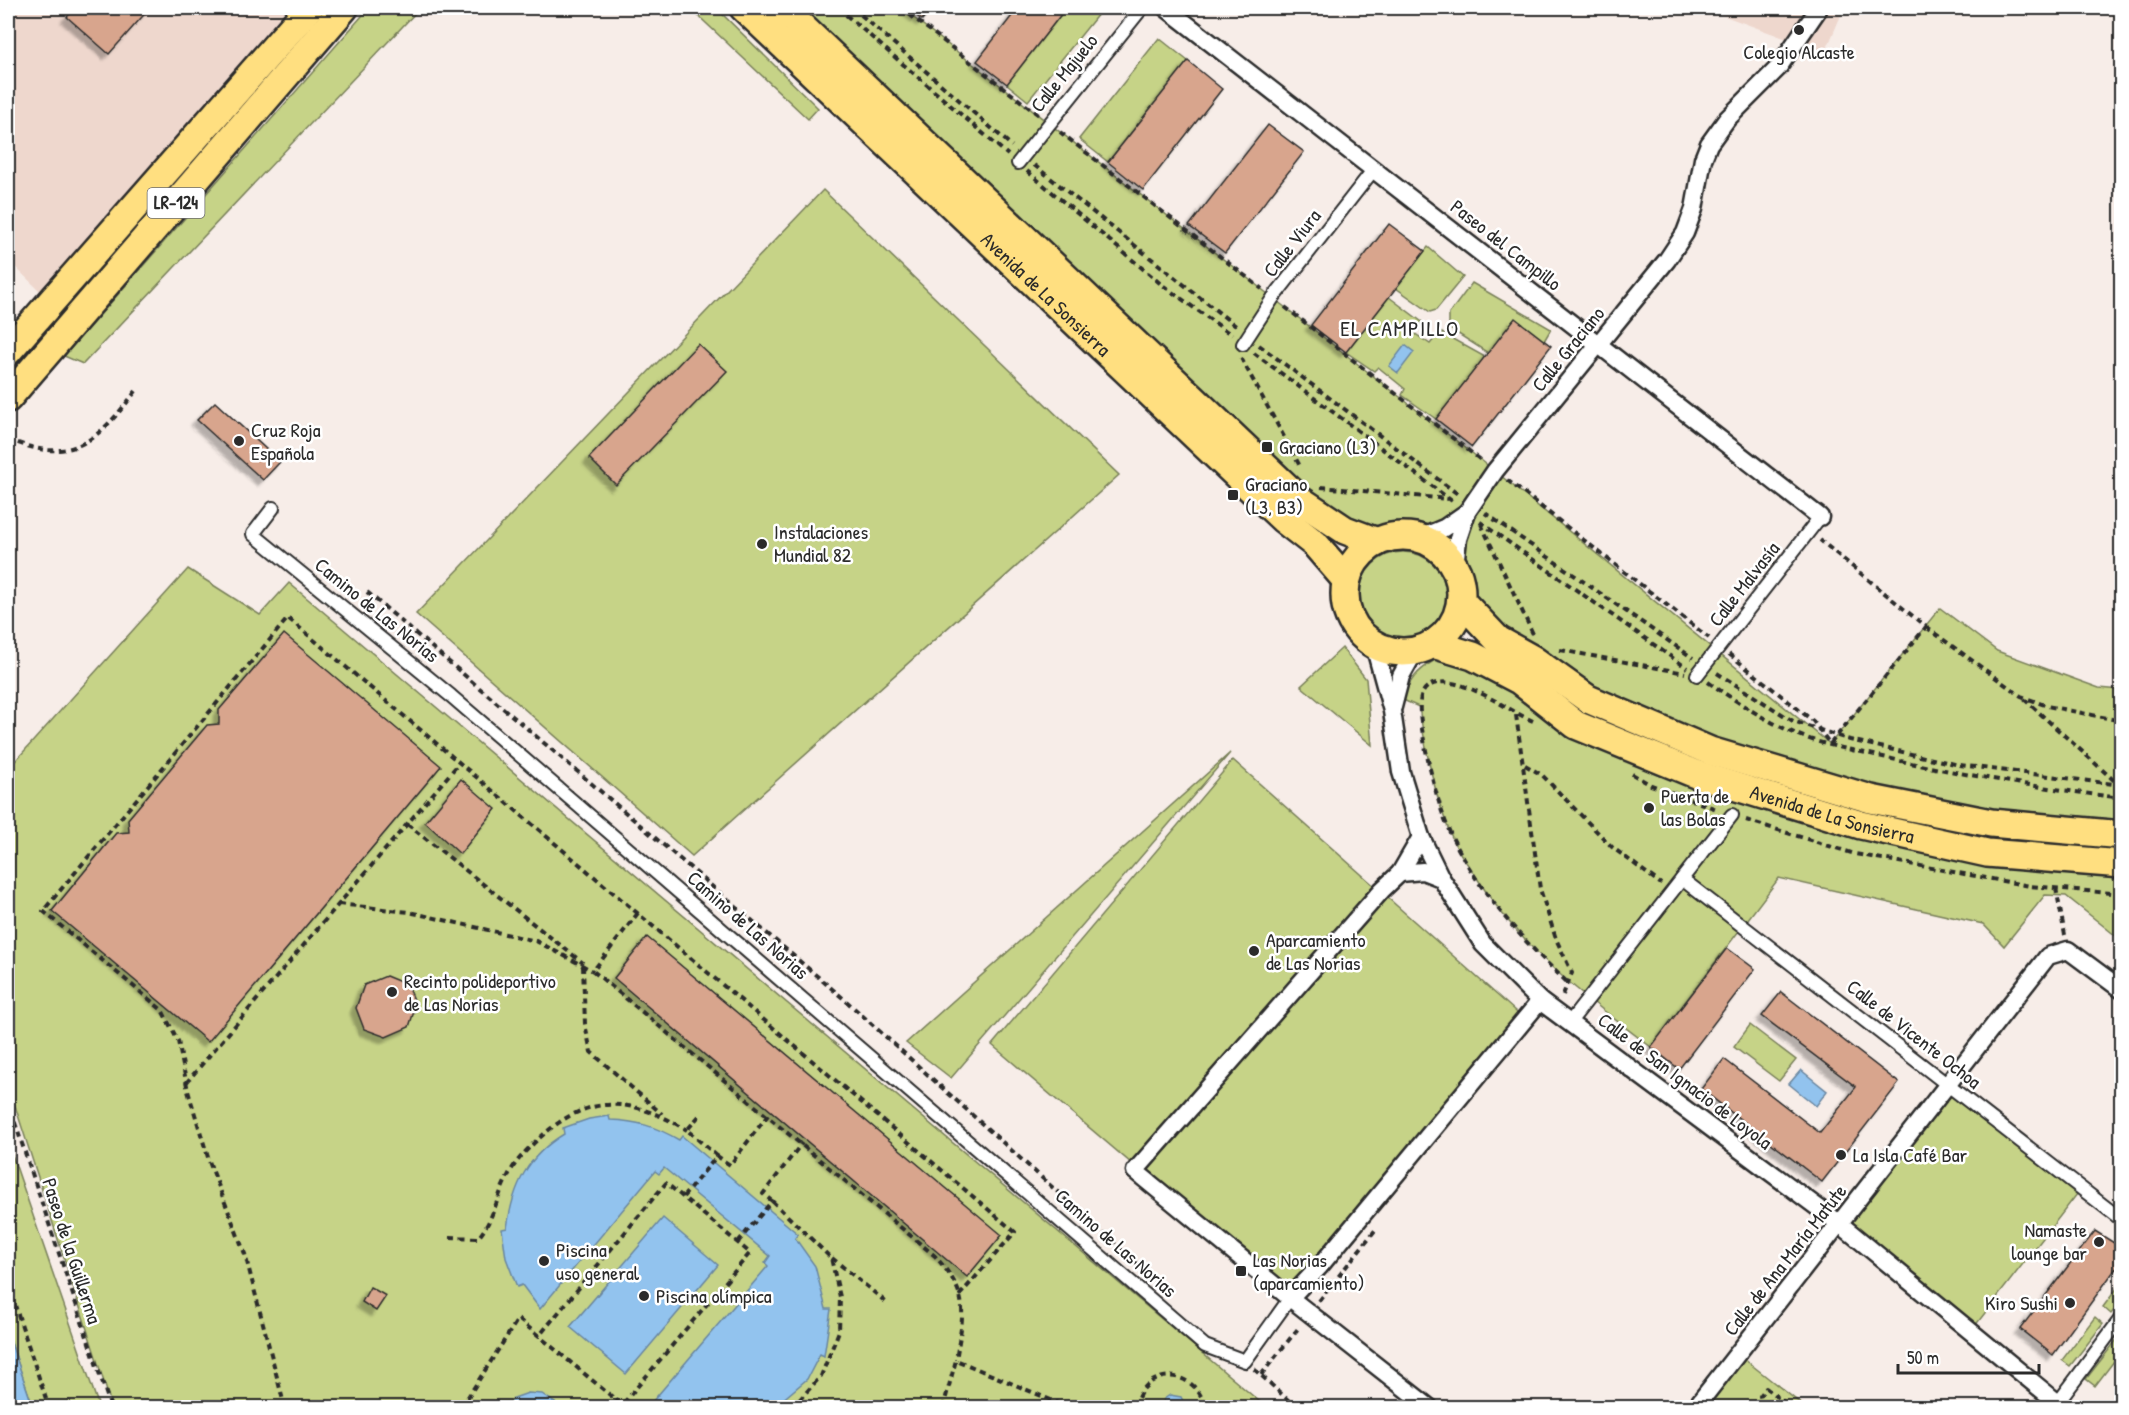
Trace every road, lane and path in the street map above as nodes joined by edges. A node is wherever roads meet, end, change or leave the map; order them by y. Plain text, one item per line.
1 (309, 8) edge
2 (344, 8) edge
3 (744, 8) edge
4 (782, 8) edge
5 (838, 8) edge
6 (853, 8) edge
7 (901, 8) edge
8 (1142, 8) edge
9 (1166, 8) edge
10 (1819, 8) edge
11 (1049, 123) junction
12 (1021, 160) junction
13 (1374, 169) junction
14 (1273, 298) junction
15 (1227, 331) junction
16 (1240, 343) junction
17 (1599, 344) junction
18 (8, 351) edge
19 (136, 391) dead end
20 (8, 398) edge
21 (8, 439) edge
22 (1495, 471) junction
23 (1305, 476) dead end
24 (1311, 486) dead end
25 (1448, 499) junction
26 (273, 508) dead end
27 (1470, 508) junction
28 (1820, 517) joint
29 (1481, 524) junction
30 (1810, 532) junction
31 (1420, 538) junction
32 (1377, 542) junction
33 (1455, 566) junction
34 (1346, 580) junction
35 (367, 592) dead end
36 (1461, 602) junction
37 (1926, 627) junction
38 (1535, 636) dead end
39 (1374, 645) junction
40 (1720, 646) junction
41 (1424, 648) junction
42 (1551, 649) dead end
43 (1701, 670) junction
44 (2021, 696) junction
45 (1392, 711) junction
46 (2121, 721) edge
47 (1819, 730) junction
48 (1838, 735) junction
49 (1830, 744) junction
50 (460, 762) junction
51 (1524, 764) junction
52 (2121, 786) edge
53 (2121, 798) edge
54 (1732, 815) dead end
55 (407, 824) junction
56 (2121, 835) edge
57 (1421, 837) junction
58 (2121, 864) edge
59 (1400, 873) junction
60 (1441, 878) junction
61 (1682, 879) junction
62 (2056, 888) dead end
63 (1672, 891) junction
64 (339, 904) junction
65 (639, 913) junction
66 (2068, 950) junction
67 (583, 966) junction
68 (593, 971) junction
69 (1569, 984) junction
70 (2121, 990) edge
71 (1540, 1000) junction
72 (1555, 1010) junction
73 (1570, 1022) junction
74 (186, 1083) junction
75 (1947, 1085) junction
76 (8, 1102) edge
77 (768, 1115) junction
78 (699, 1116) dead end
79 (664, 1117) junction
80 (687, 1130) junction
81 (802, 1143) junction
82 (716, 1157) junction
83 (684, 1197) junction
84 (771, 1203) junction
85 (2121, 1220) edge
86 (1840, 1224) junction
87 (450, 1237) dead end
88 (738, 1242) junction
89 (831, 1258) junction
90 (8, 1284) edge
91 (959, 1296) junction
92 (1175, 1298) dead end
93 (1290, 1298) junction
94 (887, 1303) dead end
95 (2121, 1317) edge
96 (539, 1336) junction
97 (956, 1360) junction
98 (1245, 1361) junction
99 (622, 1405) junction
100 (2059, 1406) edge
101 (49, 1407) edge
102 (111, 1407) edge
103 (285, 1407) edge
104 (295, 1407) edge
105 (449, 1407) edge
106 (631, 1407) edge
107 (792, 1407) edge
108 (943, 1407) edge
109 (1070, 1407) edge
110 (1135, 1407) edge
111 (1205, 1407) edge
112 (1297, 1407) edge
113 (1430, 1407) edge
114 (1695, 1407) edge
115 (1762, 1407) edge
116 (1791, 1407) edge

1 - 18 main road, LR-124
2 - 20 main road, LR-124
3 - 34 main road, Avenida de La Sonsierra
4 - 32 main road, Avenida de La Sonsierra
5 - 12 path
6 - 12 path
7 - 11 path
8 - 11 street, Calle Majuelo
9 - 13 street, Paseo del Campillo
10 - 17 street, Calle Graciano
11 - 12 street, Calle Majuelo
11 - 14 path
12 - 15 path
12 - 16 path
13 - 14 street, Calle Viura
13 - 17 street, Paseo del Campillo
14 - 16 street, Calle Viura
14 - 22 path
15 - 16 path
15 - 16 path
16 - 23 path
16 - 25 path
16 - 27 path
17 - 22 street, Calle Graciano
17 - 28 street, Paseo del Campillo
19 - 21 path
22 - 27 street, Calle Graciano
22 - 40 path
24 - 25 path
25 - 27 path
26 - 98 street, Camino de Las Norias
27 - 29 path
27 - 31 street, Calle Graciano
27 - 33 street, Calle Graciano
27 - 43 path
28 - 30 street, Calle Malvasía
29 - 38 path
29 - 43 path
30 - 37 path
30 - 40 street, Calle Malvasía
31 - 32 main road
31 - 33 main road
32 - 34 main road
33 - 36 main road
34 - 39 main road
35 - 92 path, Camino de Las Norias
36 - 41 main road
36 - 56 main road, Avenida de La Sonsierra
37 - 44 path
37 - 48 path
39 - 41 main road
39 - 45 street, Calle de San Ignacio de Loyola
40 - 43 street, Calle Malvasía
40 - 47 path
41 - 45 street, Calle de San Ignacio de Loyola
41 - 58 main road, Avenida de La Sonsierra
42 - 43 path
43 - 47 path
43 - 49 path
44 - 46 path
44 - 52 path
45 - 57 street, Calle de San Ignacio de Loyola
47 - 48 path
47 - 49 path
48 - 49 path
48 - 52 path
49 - 53 path
50 - 55 path
50 - 65 path
50 - 74 path
51 - 63 path
51 - 69 path
51 - 69 path
54 - 61 street
55 - 64 path
55 - 68 path
57 - 59 street
57 - 60 street, Calle de San Ignacio de Loyola
59 - 60 street
59 - 93 street
60 - 71 street, Calle de San Ignacio de Loyola
61 - 63 street
61 - 75 street, Calle de Vicente Ochoa
62 - 66 path
63 - 73 street
64 - 67 path
64 - 74 path
65 - 68 path
65 - 91 path
66 - 70 street
66 - 75 street, Calle de Ana María Matute
67 - 68 path
67 - 79 path
68 - 77 path
69 - 72 path
71 - 72 street, Calle de San Ignacio de Loyola
71 - 93 street
72 - 73 street, Calle de San Ignacio de Loyola
73 - 86 street, Calle de San Ignacio de Loyola
74 - 103 path
75 - 85 street, Calle de Vicente Ochoa
75 - 86 street, Calle de Ana María Matute
76 - 102 path, Paseo de la Guillerma
77 - 81 path
77 - 82 path
78 - 80 path
79 - 80 path
79 - 87 path
80 - 82 path
81 - 84 path
81 - 91 path
82 - 83 path
83 - 88 path
83 - 96 path
84 - 88 path
84 - 89 path
86 - 100 street, Calle de San Ignacio de Loyola
86 - 114 street, Calle de Ana María Matute
88 - 99 path
89 - 94 path
89 - 107 path
90 - 101 path
91 - 97 path
93 - 98 street
93 - 113 street
95 - 100 street
96 - 99 path
96 - 105 path
97 - 108 path
97 - 109 path
98 - 112 path
99 - 106 path
103 - 104 path
110 - 111 path
115 - 116 path

